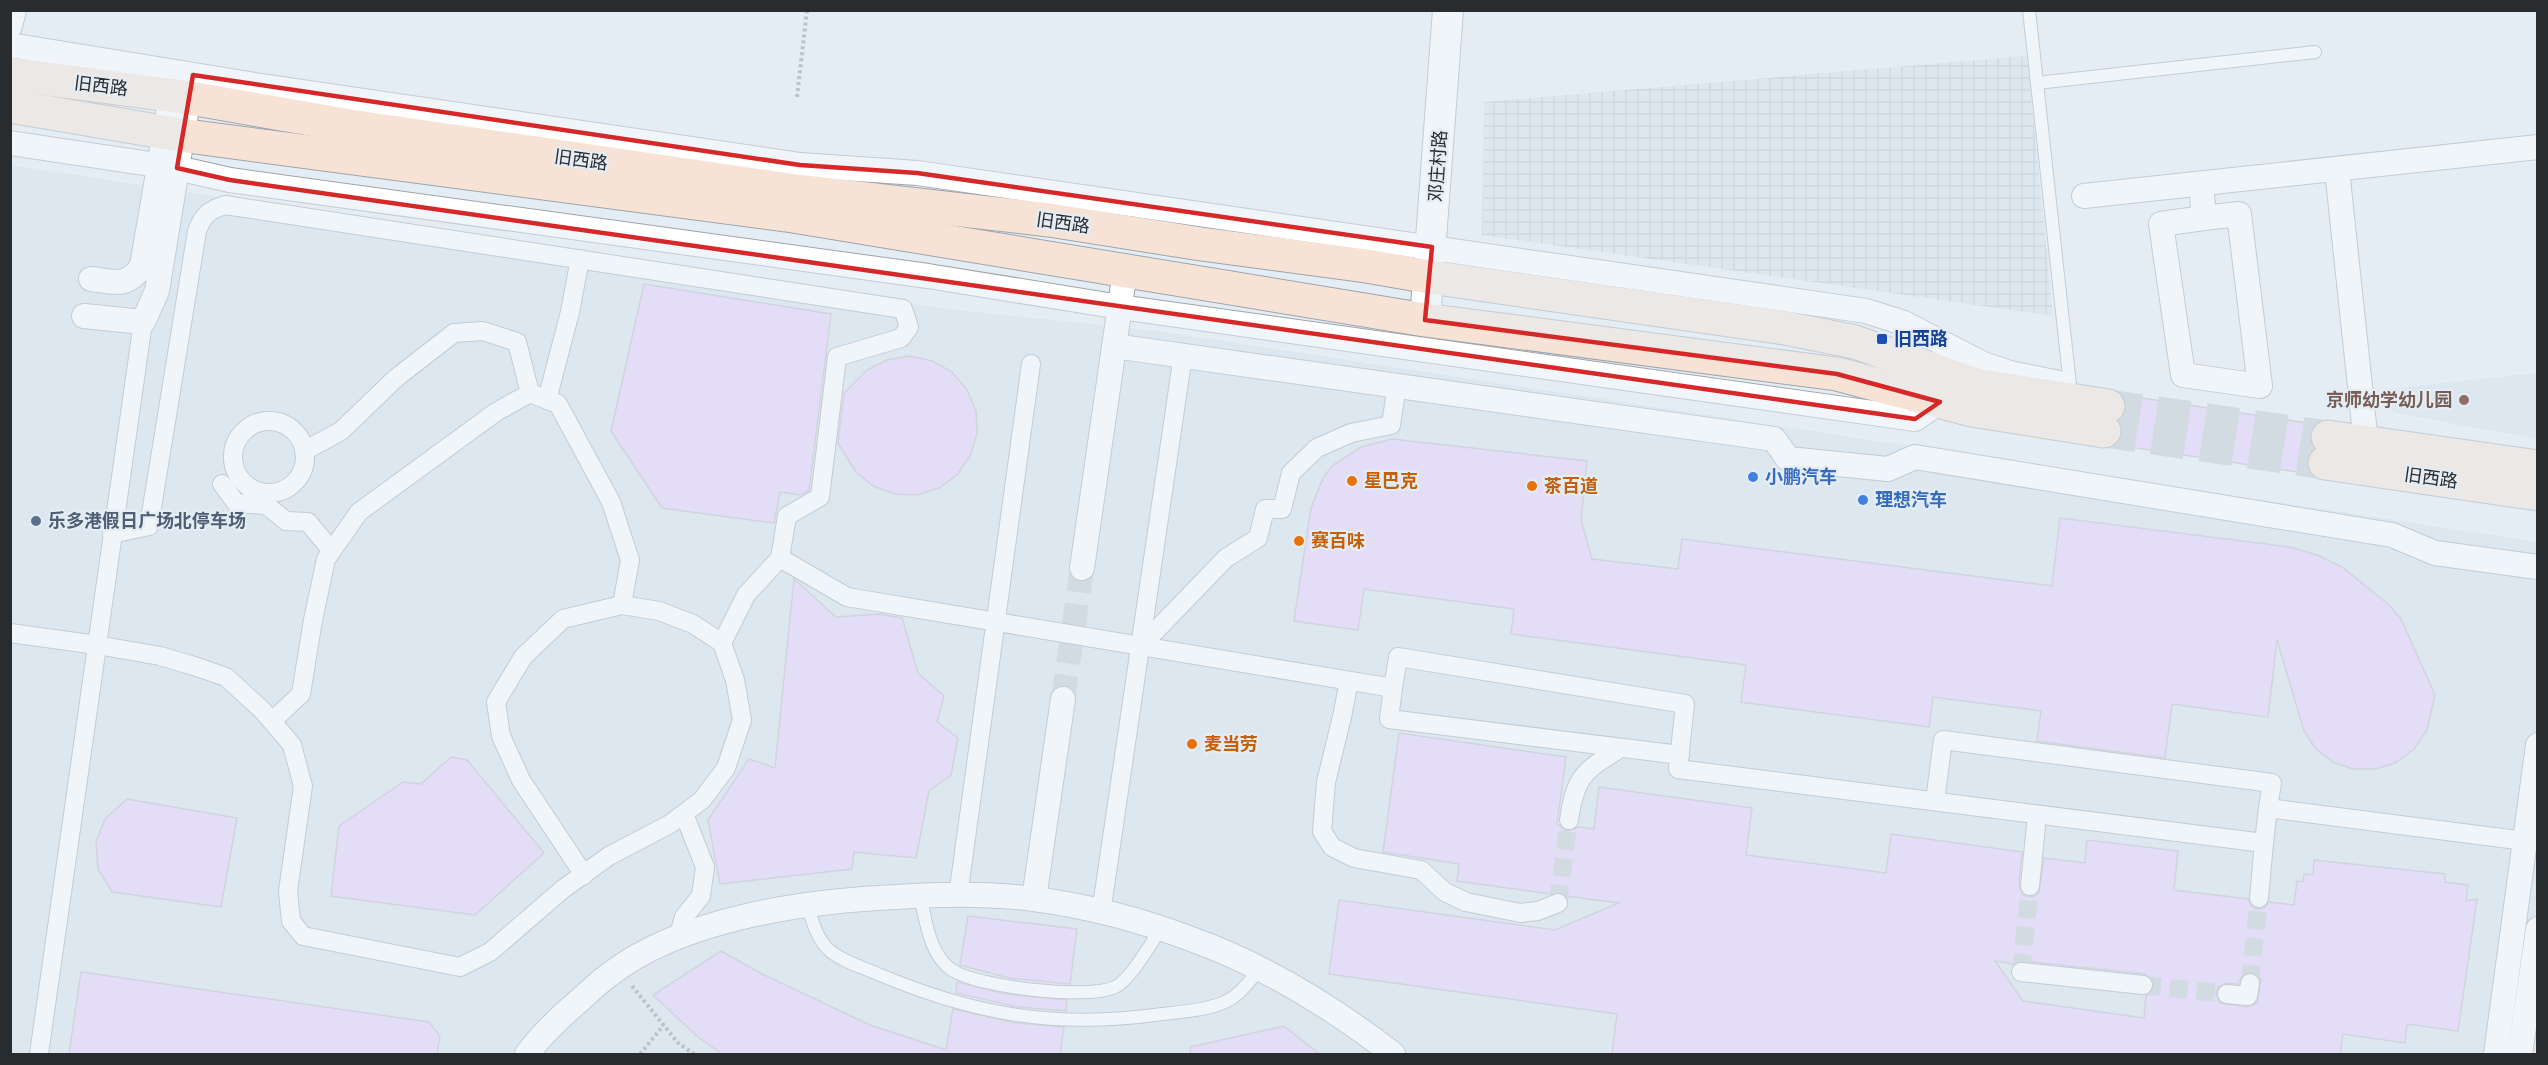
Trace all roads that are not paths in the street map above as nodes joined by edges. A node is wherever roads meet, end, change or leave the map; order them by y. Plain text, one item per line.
1 (14, 10) edge
2 (1449, 10) edge
3 (2029, 10) edge
4 (10, 26) edge
5 (10, 45) edge
6 (2315, 52) dead end
7 (10, 74) edge
8 (2037, 83) junction
9 (182, 85) junction
10 (10, 106) edge
11 (174, 134) junction
12 (10, 143) edge
13 (2538, 147) edge
14 (169, 167) junction
15 (2337, 170) junction
16 (2201, 184) junction
17 (2084, 196) dead end
18 (2204, 218) junction
19 (580, 259) junction
20 (1431, 262) junction
21 (1125, 271) junction
22 (91, 279) dead end
23 (1120, 307) junction
24 (84, 316) dead end
25 (1425, 320) junction
26 (143, 322) junction
27 (1114, 346) junction
28 (1183, 355) junction
29 (1031, 364) dead end
30 (1396, 385) junction
31 (2069, 393) junction
32 (539, 397) junction
33 (1940, 402) junction
34 (2366, 443) junction
35 (304, 451) junction
36 (2538, 467) edge
37 (222, 484) dead end
38 (2538, 494) edge
39 (254, 497) junction
40 (112, 534) junction
41 (332, 550) junction
42 (780, 558) junction
43 (2538, 567) edge
44 (1082, 568) tunnel mouth
45 (622, 605) junction
46 (996, 622) junction
47 (10, 633) edge
48 (722, 643) junction
49 (97, 645) junction
50 (1140, 647) junction
51 (1349, 681) junction
52 (1393, 688) junction
53 (1063, 699) tunnel mouth
54 (272, 721) junction
55 (2538, 745) edge
56 (1621, 748) junction
57 (1680, 755) junction
58 (1935, 801) junction
59 (2268, 808) junction
60 (684, 814) junction
61 (2037, 814) junction
62 (1569, 820) tunnel mouth
63 (2264, 843) junction
64 (2530, 844) edge
65 (584, 875) junction
66 (2030, 886) tunnel mouth
67 (920, 896) junction
68 (958, 896) junction
69 (2259, 898) tunnel mouth
70 (1034, 899) junction
71 (1558, 903) dead end
72 (807, 905) junction
73 (1101, 913) junction
74 (1160, 929) junction
75 (2538, 929) edge
76 (678, 938) junction
77 (1260, 968) junction
78 (2021, 972) dead end
79 (2250, 983) dead end
80 (2143, 985) tunnel mouth
81 (2227, 994) tunnel mouth
82 (39, 1054) edge
83 (527, 1054) edge
84 (1393, 1054) edge
85 (2496, 1054) edge
86 (2520, 1054) edge

1 - 4 street
2 - 20 street, 邓庄村路
3 - 8 lane
5 - 9 street
6 - 8 lane
7 - 9 main road, 旧西路
8 - 31 lane
9 - 11 street
9 - 20 main road, 旧西路
10 - 11 main road, 旧西路
11 - 14 street
11 - 21 main road, 旧西路
12 - 14 street
13 - 15 street
14 - 22 street
14 - 23 street
14 - 26 street
15 - 16 street
15 - 34 street
16 - 17 street
16 - 18 street
18 - 18 street
19 - 32 street
19 - 40 street
19 - 42 street
20 - 25 street, 邓庄村路
20 - 31 main road, 旧西路
21 - 23 street
21 - 25 main road, 旧西路
23 - 27 street
23 - 33 street
24 - 26 street
25 - 33 main road, 旧西路
26 - 40 street
27 - 28 street
27 - 44 street
28 - 30 street
28 - 50 street
29 - 46 street
30 - 43 street
30 - 50 street
31 - 33 main road, 旧西路
32 - 35 street
32 - 41 street
32 - 45 street
34 - 36 main road, 旧西路
34 - 38 main road, 旧西路
35 - 39 street
35 - 39 street
37 - 39 street
39 - 41 street
40 - 49 street
41 - 54 street
42 - 46 street
42 - 48 street
45 - 48 street
45 - 65 street
46 - 50 street
46 - 68 street
47 - 49 street
48 - 60 street
49 - 54 street
49 - 82 street
50 - 51 street
50 - 73 street
51 - 52 street
51 - 71 street
52 - 56 street
52 - 57 street
53 - 70 street
54 - 65 street
55 - 64 street
56 - 57 street
56 - 62 street
57 - 58 street
58 - 59 street
58 - 61 street
59 - 63 street
59 - 64 street
60 - 65 street
60 - 76 street
61 - 63 street
61 - 66 street
63 - 69 street
64 - 85 street
67 - 68 street
67 - 72 street
67 - 74 lane
68 - 70 street
70 - 73 street
72 - 76 street
72 - 77 lane
73 - 74 street
74 - 77 street
75 - 86 street
76 - 83 street
77 - 84 street
78 - 80 street
79 - 81 street

